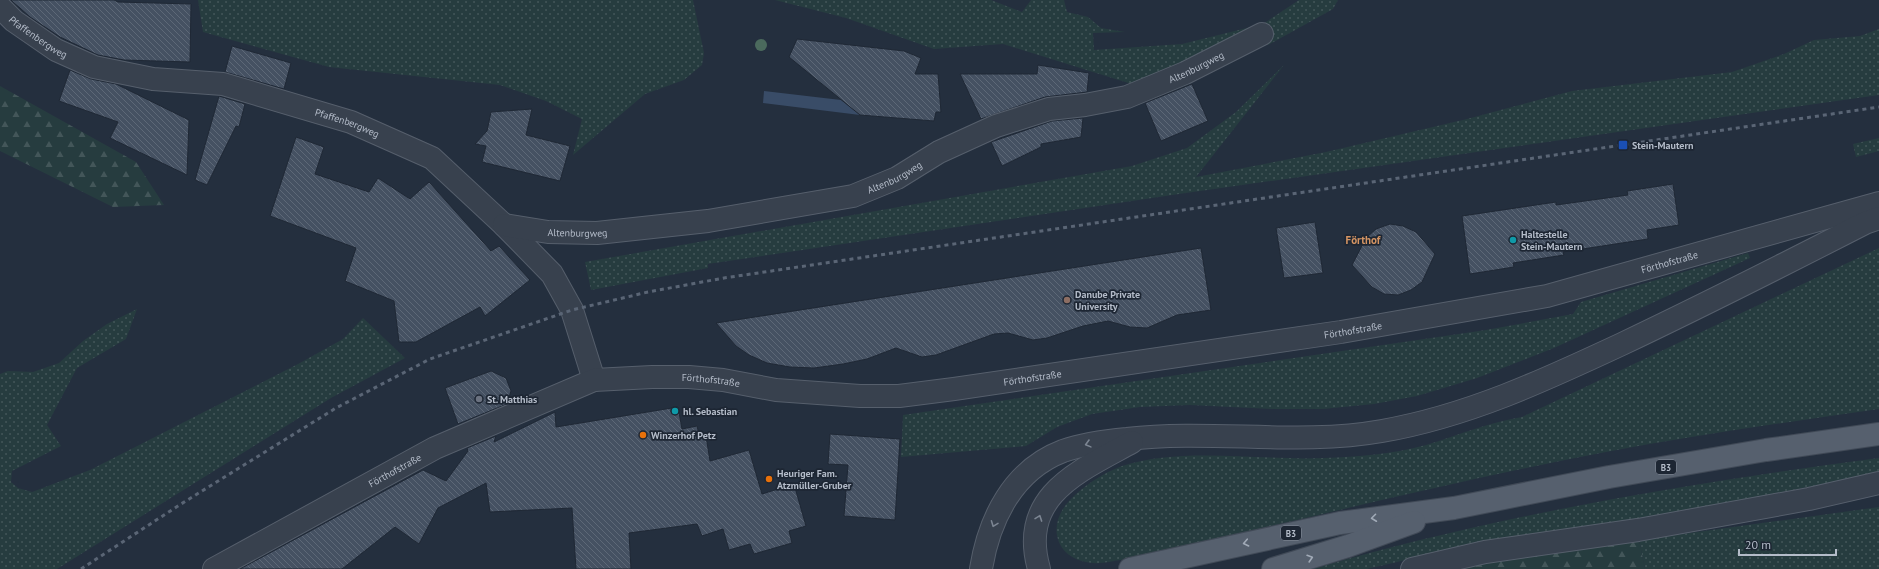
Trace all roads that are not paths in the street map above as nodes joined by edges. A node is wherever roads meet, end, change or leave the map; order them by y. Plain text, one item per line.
1 (0, 7) edge
2 (1262, 34) dead end
3 (1879, 203) edge
4 (1879, 218) edge
5 (504, 225) junction
6 (594, 380) junction
7 (1879, 434) edge
8 (1140, 437) junction
9 (1879, 483) edge
10 (1454, 508) junction
11 (214, 569) edge
12 (981, 569) edge
13 (1038, 569) edge
14 (1130, 569) edge
15 (1273, 569) edge
16 (1412, 569) edge

1 - 5 street, Pfaffenbergweg
2 - 5 street, Altenburgweg
3 - 6 street, Förthofstraße
4 - 8 street
5 - 6 street, Pfaffenbergweg
6 - 11 street, Förthofstraße
7 - 10 main road, B3
8 -> 12 street
13 -> 8 street
9 - 16 street
10 -> 14 main road, B3
15 -> 10 main road, B3

